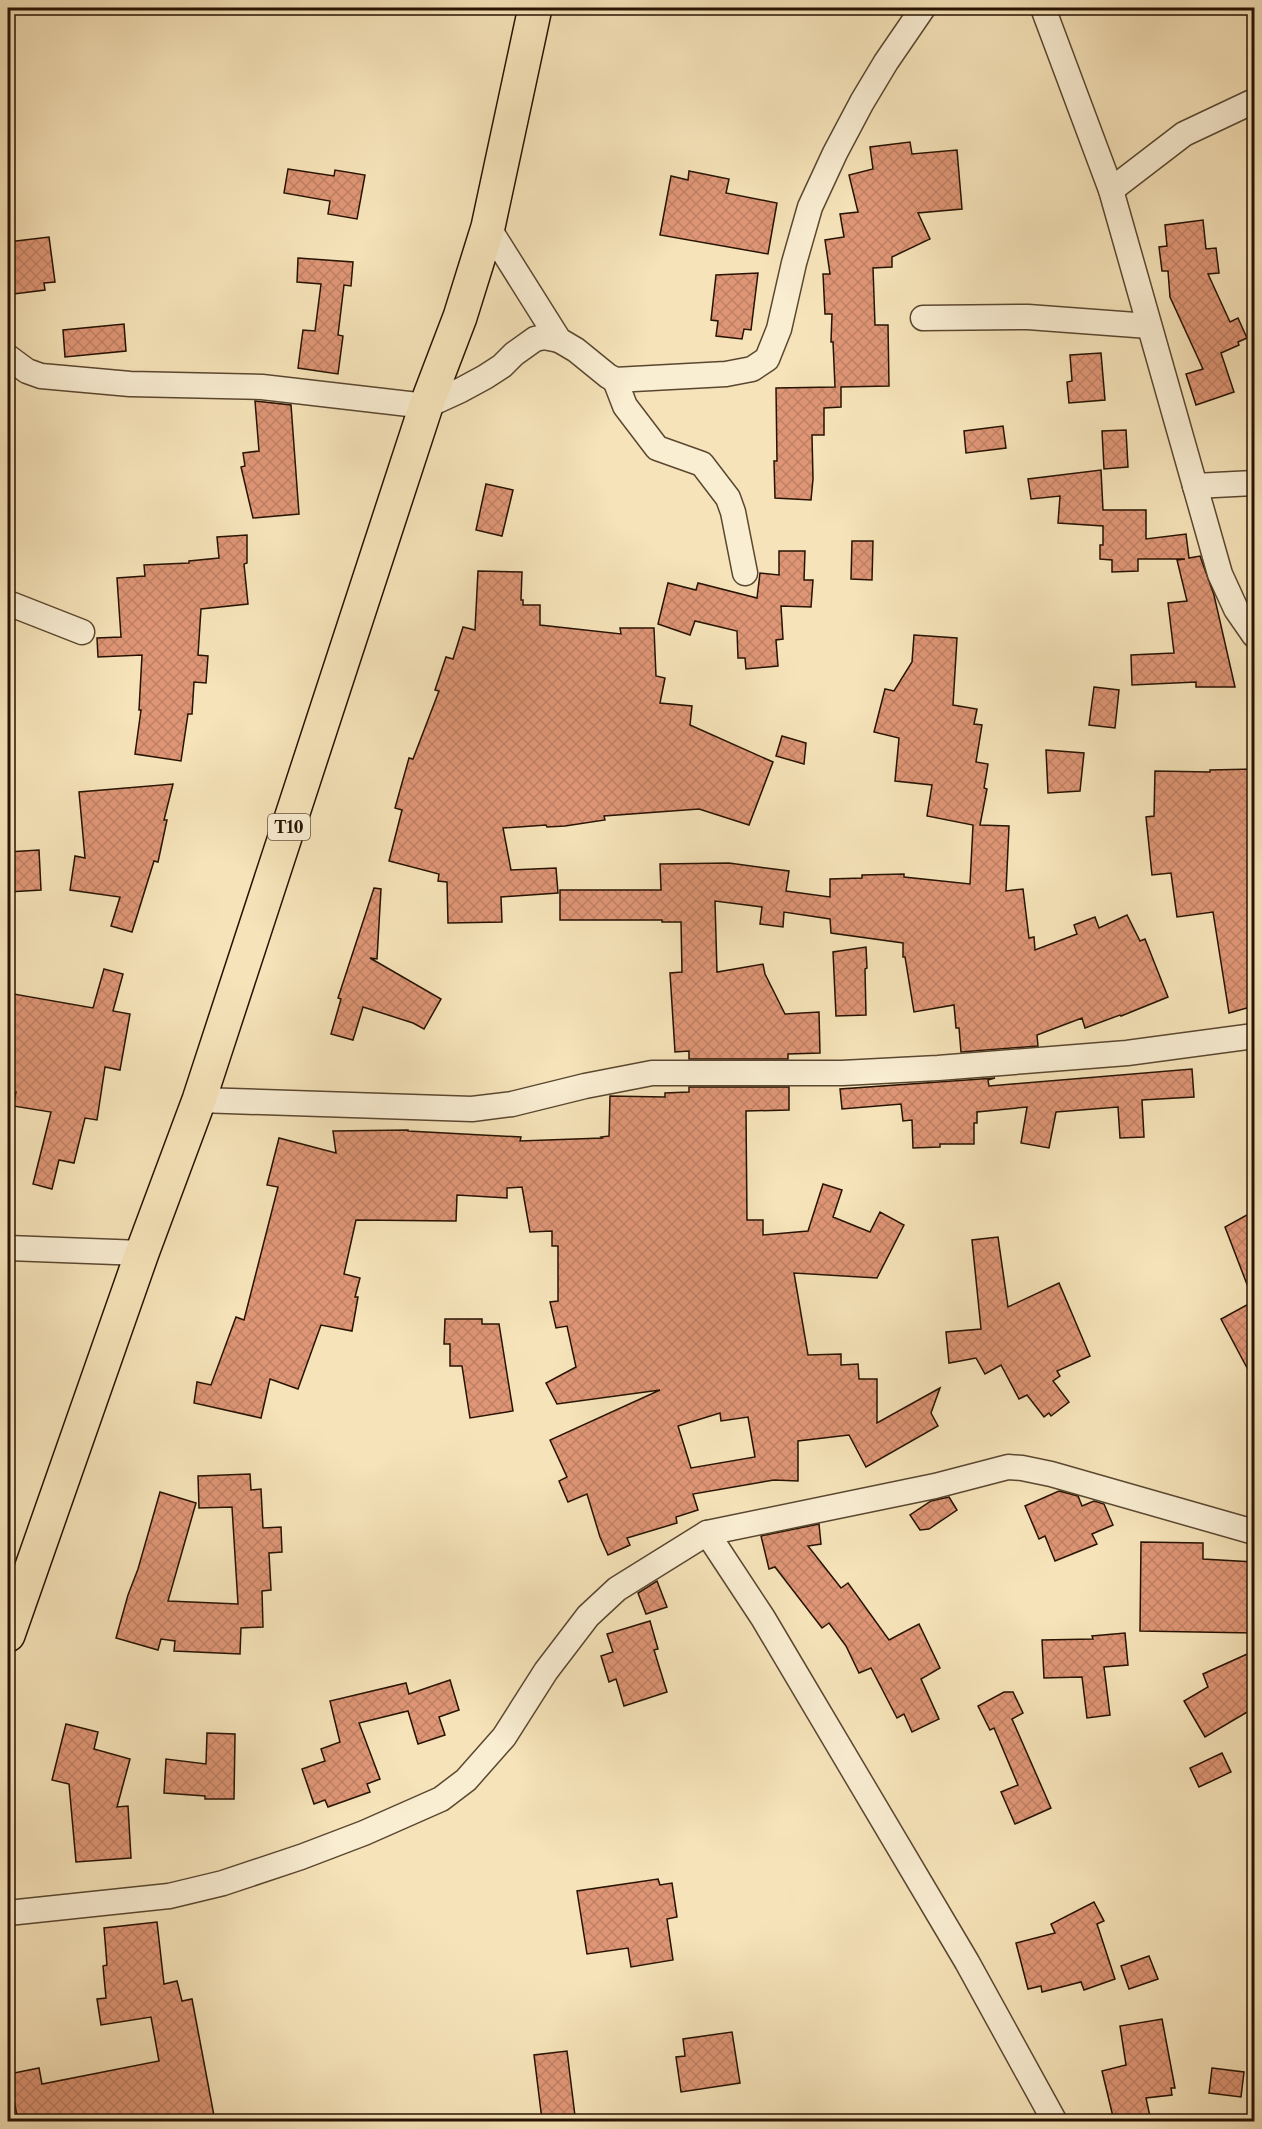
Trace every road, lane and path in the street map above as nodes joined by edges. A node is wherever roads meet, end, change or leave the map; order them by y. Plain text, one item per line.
1 (535, 8) edge
2 (923, 8) edge
3 (1043, 8) edge
4 (1254, 100) edge
5 (1111, 190) junction
6 (488, 227) junction
7 (923, 318) dead end
8 (1149, 326) junction
9 (559, 340) junction
10 (8, 357) edge
11 (615, 380) junction
12 (426, 406) junction
13 (1254, 483) edge
14 (1195, 486) junction
15 (745, 573) dead end
16 (8, 603) edge
17 (82, 632) dead end
18 (1254, 635) edge
19 (1254, 1036) edge
20 (199, 1101) junction
21 (8, 1248) edge
22 (142, 1253) junction
23 (1254, 1532) edge
24 (707, 1533) junction
25 (8, 1635) edge
26 (8, 1913) edge
27 (1055, 2121) edge

1 - 6 highway, T10
2 - 11 street
3 - 5 street
4 - 5 street
5 - 8 street
6 - 9 street
6 - 12 highway, T10
7 - 8 street
8 - 14 street
9 - 11 street
9 - 12 street
10 - 12 street
11 - 15 street
12 - 20 highway, T10
13 - 14 street
14 - 18 street
16 - 17 street
19 - 20 street
20 - 22 highway, T10
21 - 22 street
22 - 25 highway, T10
23 - 24 street
24 - 26 street
24 - 27 street

